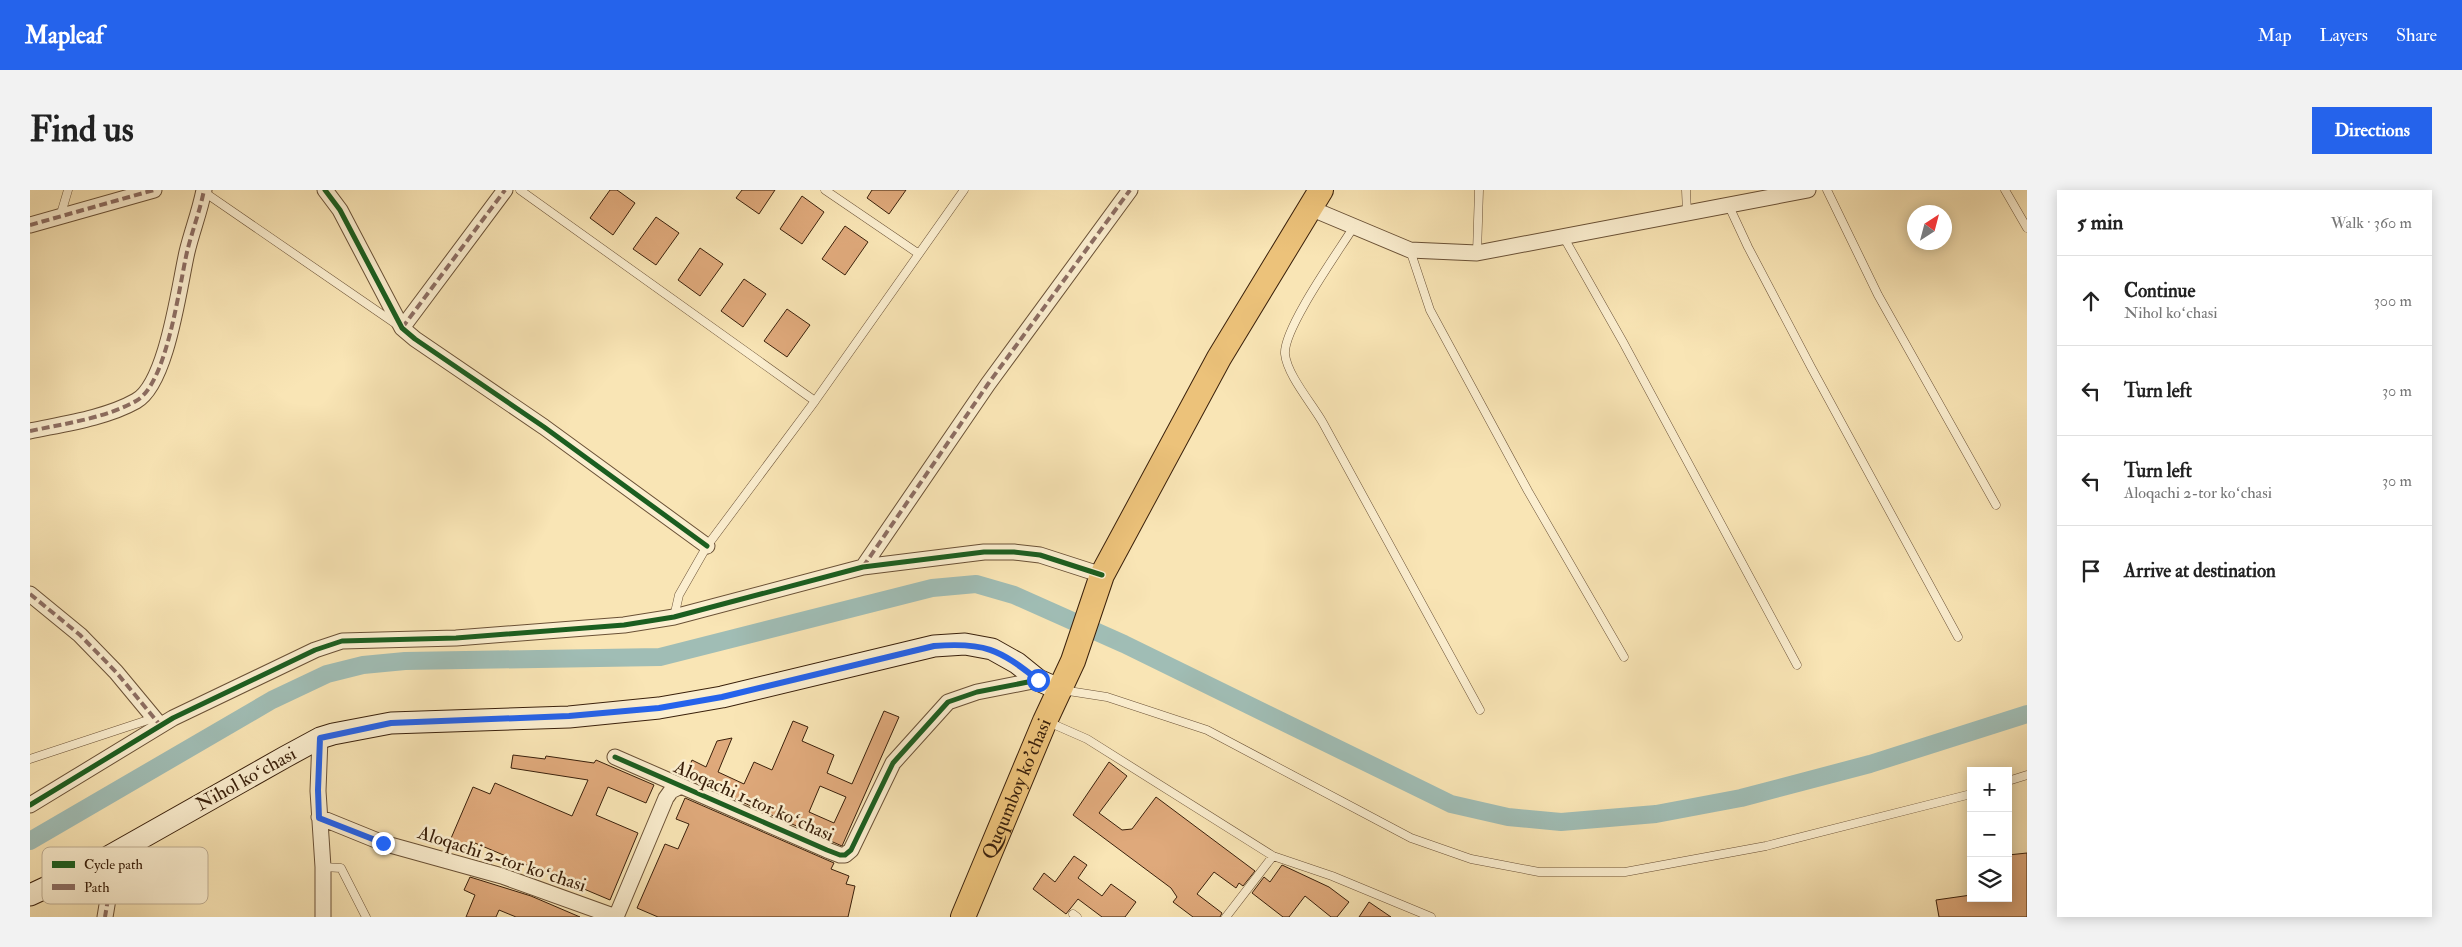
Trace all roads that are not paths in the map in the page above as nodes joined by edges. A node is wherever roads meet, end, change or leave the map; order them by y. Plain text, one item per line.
1 (68, 190) edge
2 (154, 190) edge
3 (325, 190) edge
4 (505, 190) edge
5 (520, 190) edge
6 (825, 190) edge
7 (964, 190) edge
8 (1130, 190) edge
9 (1479, 190) edge
10 (1686, 190) edge
11 (1808, 190) edge
12 (1827, 190) edge
13 (2005, 190) edge
14 (204, 191) edge
15 (1316, 199) edge
16 (1728, 204) junction
17 (1688, 212) junction
18 (60, 217) junction
19 (30, 225) edge
20 (1353, 228) junction
21 (2027, 228) edge
22 (1563, 236) junction
23 (1410, 250) junction
24 (1477, 253) junction
25 (919, 254) junction
26 (402, 328) junction
27 (815, 401) junction
28 (30, 431) edge
29 (1996, 505) dead end
30 (707, 546) junction
31 (863, 567) junction
32 (1097, 586) junction
33 (30, 594) edge
34 (674, 617) junction
35 (1958, 637) dead end
36 (1624, 657) dead end
37 (1797, 665) dead end
38 (1038, 680) junction
39 (1060, 690) junction
40 (1480, 710) dead end
41 (1044, 721) junction
42 (157, 722) junction
43 (320, 738) junction
44 (615, 757) dead end
45 (30, 759) edge
46 (2027, 775) edge
47 (2012, 780) edge
48 (681, 786) junction
49 (1967, 795) edge
50 (30, 804) edge
51 (319, 818) junction
52 (126, 847) edge
53 (1273, 856) junction
54 (323, 867) junction
55 (42, 889) edge
56 (30, 895) edge
57 (107, 904) edge
58 (105, 917) edge
59 (322, 917) edge
60 (366, 917) edge
61 (616, 917) edge
62 (963, 917) edge
63 (1226, 917) edge
64 (1431, 917) edge

1 - 18 lane
2 - 18 street
3 - 26 street
4 - 26 street
5 - 27 lane
6 - 25 lane
7 - 25 lane
8 - 31 street
9 - 24 lane
10 - 17 lane
11 - 16 street
12 - 29 lane
13 - 21 lane
14 - 26 lane
14 - 28 street
15 - 20 street
15 - 32 main road, Ququmboy ko'chasi
16 - 17 street
16 - 35 lane
17 - 22 street
18 - 19 street
20 - 23 street
20 - 40 lane
22 - 24 street
22 - 37 lane
23 - 24 street
23 - 36 lane
25 - 27 lane
26 - 30 street
27 - 30 lane
30 - 34 lane
31 - 32 street
31 - 34 street
32 - 39 main road, Ququmboy ko'chasi
33 - 42 street
34 - 42 street
38 - 39 main road, Nihol koʻchasi
38 - 43 main road, Nihol koʻchasi
38 - 48 street, Aloqachi 1-tor koʻchasi
39 - 41 main road, Ququmboy ko'chasi
39 - 49 lane
41 - 53 lane
41 - 62 main road, Ququmboy ko'chasi
42 - 45 lane
42 - 50 street
43 - 51 street
43 - 52 main road, Nihol koʻchasi
44 - 48 street, Aloqachi 1-tor koʻchasi
46 - 47 lane
48 - 61 street
51 - 54 street
51 - 61 street, Aloqachi 2-tor koʻchasi
53 - 63 lane
53 - 64 lane
54 - 59 street
54 - 60 lane
55 - 56 main road, Nihol koʻchasi
57 - 58 street

